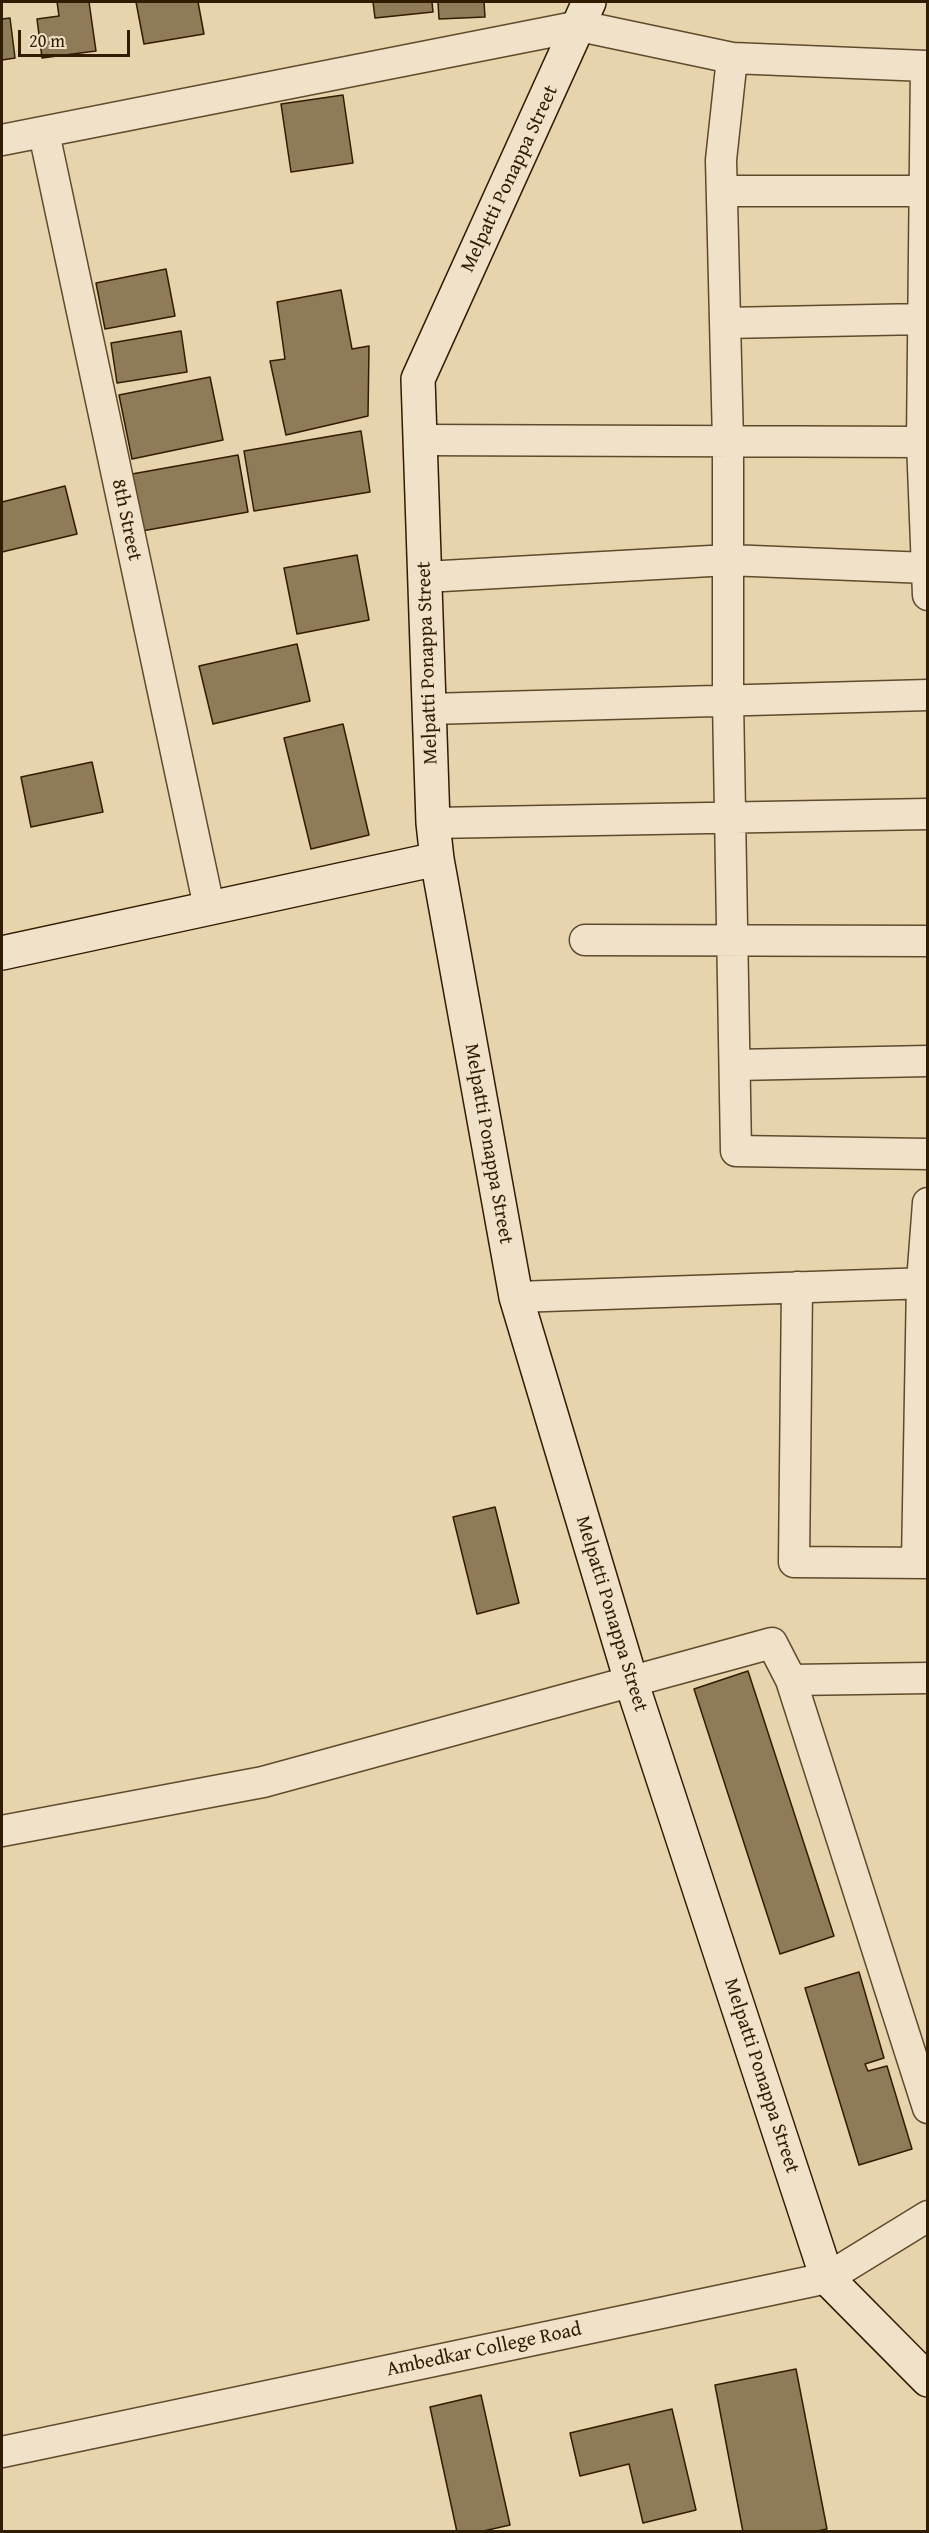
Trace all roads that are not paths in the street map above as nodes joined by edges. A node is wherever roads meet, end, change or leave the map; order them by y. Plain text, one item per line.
1 (584, 14) edge
2 (732, 58) junction
3 (927, 66) edge
4 (44, 134) junction
5 (2, 140) edge
6 (722, 191) junction
7 (924, 191) junction
8 (923, 319) junction
9 (725, 323) junction
10 (420, 441) junction
11 (728, 442) junction
12 (922, 442) junction
13 (728, 560) junction
14 (927, 568) edge
15 (424, 577) junction
16 (927, 595) edge
17 (927, 695) edge
18 (728, 700) junction
19 (429, 709) junction
20 (927, 814) edge
21 (731, 818) junction
22 (433, 823) junction
23 (437, 859) junction
24 (209, 907) junction
25 (585, 940) dead end
26 (733, 940) junction
27 (927, 941) edge
28 (2, 953) edge
29 (927, 1061) edge
30 (735, 1065) junction
31 (927, 1154) edge
32 (927, 1203) edge
33 (925, 1282) edge
34 (797, 1287) junction
35 (516, 1297) junction
36 (922, 1563) edge
37 (927, 1678) edge
38 (791, 1680) junction
39 (631, 1681) junction
40 (2, 1831) edge
41 (927, 2108) edge
42 (927, 2216) edge
43 (827, 2278) junction
44 (927, 2380) edge
45 (2, 2452) edge

1 - 2 street
1 - 4 street
1 - 10 main road, Melpatti Ponappa Street
2 - 3 street
2 - 6 street
3 - 7 street
4 - 5 street
4 - 24 street, 8th Street
6 - 7 street
6 - 9 street
7 - 8 street
8 - 9 street
8 - 12 street
9 - 11 street
10 - 11 street
10 - 15 main road, Melpatti Ponappa Street
11 - 12 street
11 - 13 street
12 - 14 street
13 - 14 street
13 - 15 street
13 - 18 street
14 - 16 street
15 - 19 main road, Melpatti Ponappa Street
17 - 18 street
18 - 19 street
18 - 21 street
19 - 22 main road, Melpatti Ponappa Street
20 - 21 street
21 - 22 street
21 - 26 street
22 - 23 main road, Melpatti Ponappa Street
23 - 24 main road
23 - 35 main road, Melpatti Ponappa Street
24 - 28 main road
25 - 26 street
26 - 27 street
26 - 30 street
29 - 30 street
30 - 31 street
32 - 33 street
33 - 34 street
33 - 36 street
34 - 35 street
34 - 36 street
35 - 39 main road, Melpatti Ponappa Street
37 - 38 street
38 - 39 street
38 - 41 street
39 - 40 street
39 - 43 main road, Melpatti Ponappa Street
42 - 43 street, Ambedkar College Road
43 - 44 main road
43 - 45 street, Ambedkar College Road

